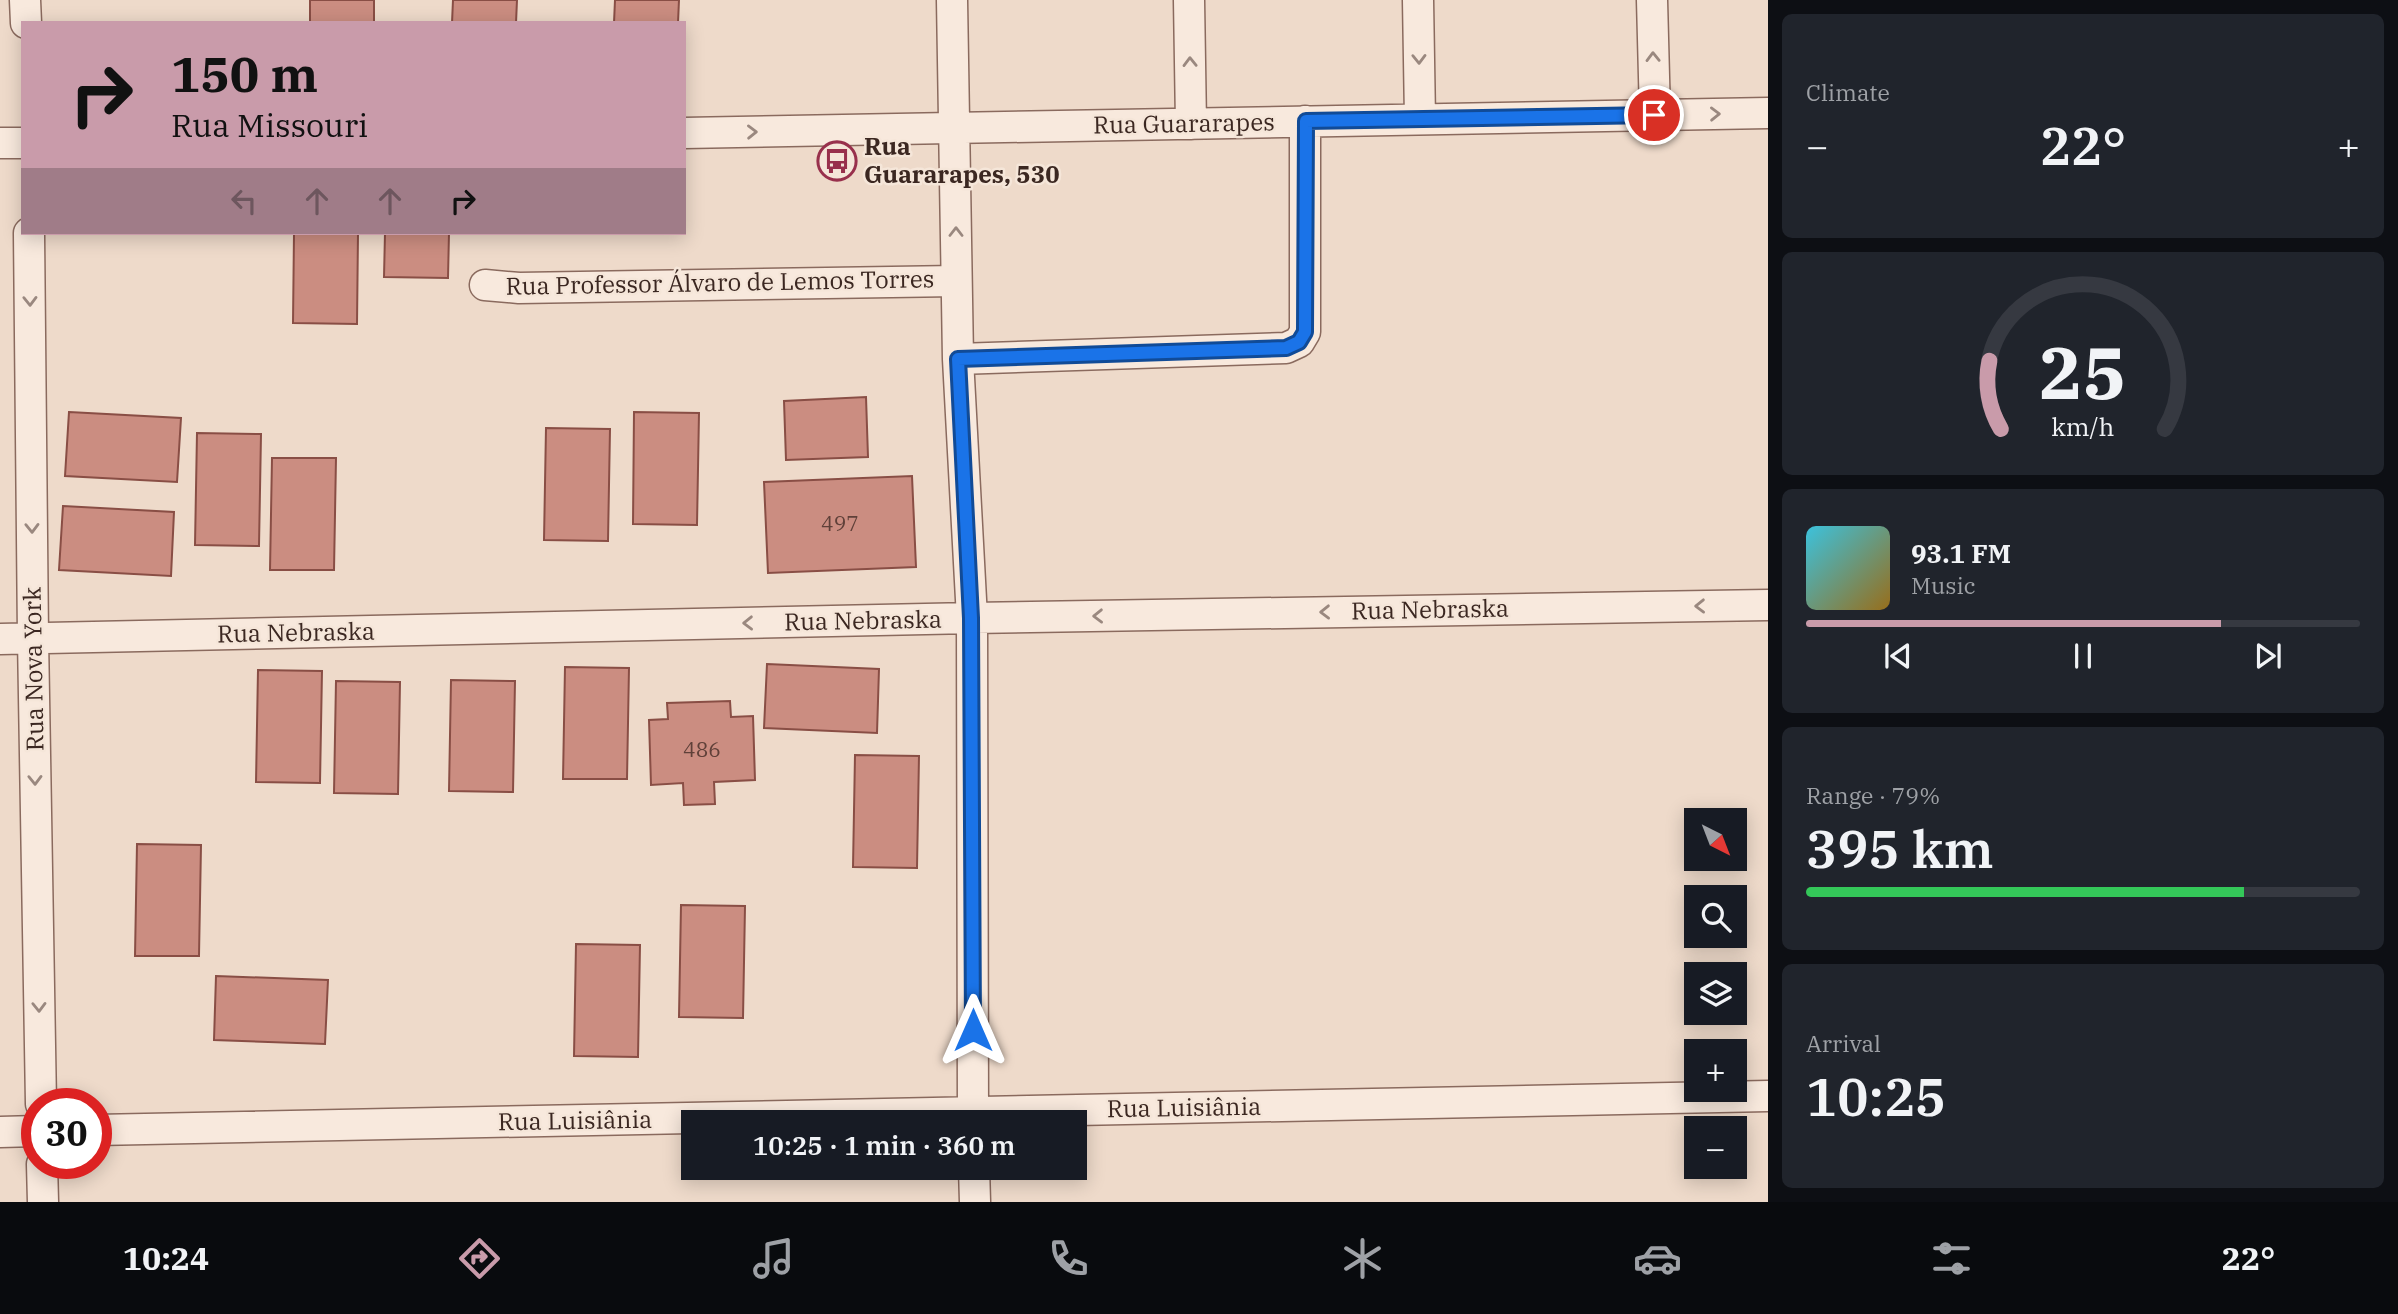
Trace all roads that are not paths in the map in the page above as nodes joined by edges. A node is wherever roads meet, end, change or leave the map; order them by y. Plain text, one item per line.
1 (25, 0) edge
2 (952, 0) edge
3 (1189, 0) edge
4 (1418, 0) edge
5 (1652, 0) edge
6 (26, 21) edge
7 (1768, 113) edge
8 (1654, 115) junction
9 (1420, 118) junction
10 (1306, 121) junction
11 (1191, 124) junction
12 (955, 129) junction
13 (686, 133) edge
14 (21, 143) edge
15 (0, 144) edge
16 (29, 235) edge
17 (956, 281) junction
18 (485, 285) dead end
19 (958, 359) junction
20 (1768, 605) edge
21 (971, 618) junction
22 (33, 638) junction
23 (0, 639) edge
24 (41, 1088) edge
25 (1768, 1096) edge
26 (973, 1110) edge
27 (1087, 1114) edge
28 (681, 1121) edge
29 (112, 1130) edge
30 (21, 1131) edge
31 (0, 1132) edge
32 (42, 1179) edge
33 (974, 1180) edge
34 (43, 1202) edge
35 (975, 1202) edge

1 - 6 street
2 - 12 street
11 -> 3 street
4 -> 9 street
8 -> 5 street
8 -> 7 street, Rua Guararapes
8 - 9 street, Rua Guararapes
9 - 10 street, Rua Guararapes
10 - 11 street, Rua Guararapes
10 - 19 street
11 - 12 street, Rua Guararapes
13 -> 12 street, Rua Guararapes
17 -> 12 street
14 - 15 street
16 -> 22 street, Rua Nova York
17 - 18 street, Rua Professor Álvaro de Lemos Torres
17 - 19 street
19 - 21 street
20 -> 21 street, Rua Nebraska
21 -> 22 street, Rua Nebraska
21 - 26 street
22 - 23 street, Rua Nebraska
22 -> 24 street, Rua Nova York
25 - 27 street, Rua Luisiânia
28 - 29 street, Rua Luisiânia
30 - 31 street
32 - 34 street
33 - 35 street

